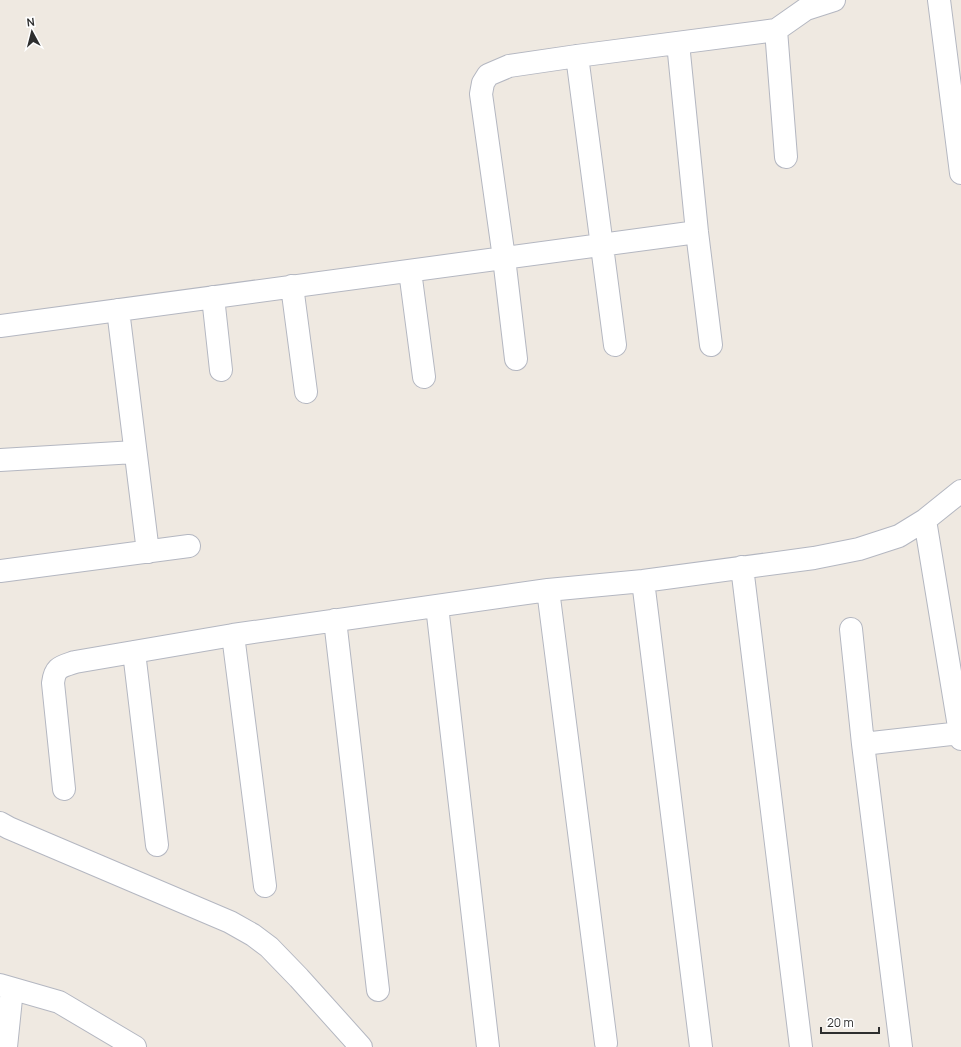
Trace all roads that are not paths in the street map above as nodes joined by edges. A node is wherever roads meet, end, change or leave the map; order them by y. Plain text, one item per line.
1 (834, 0) edge
2 (938, 0) edge
3 (804, 4) edge
4 (776, 30) junction
5 (678, 43) junction
6 (577, 56) junction
7 (786, 157) dead end
8 (961, 173) edge
9 (697, 232) junction
10 (601, 244) junction
11 (504, 258) junction
12 (410, 271) junction
13 (292, 286) junction
14 (213, 297) junction
15 (118, 310) junction
16 (0, 326) edge
17 (615, 345) dead end
18 (711, 345) dead end
19 (516, 359) dead end
20 (221, 370) dead end
21 (424, 377) dead end
22 (306, 392) dead end
23 (135, 452) junction
24 (0, 460) edge
25 (961, 491) edge
26 (925, 520) junction
27 (189, 546) dead end
28 (148, 552) junction
29 (742, 567) junction
30 (0, 572) edge
31 (643, 581) junction
32 (548, 590) junction
33 (436, 606) junction
34 (335, 620) junction
35 (851, 629) dead end
36 (233, 635) junction
37 (134, 652) junction
38 (961, 735) edge
39 (863, 744) junction
40 (64, 789) dead end
41 (0, 823) edge
42 (157, 845) dead end
43 (265, 886) dead end
44 (6, 987) edge
45 (378, 990) dead end
46 (606, 1042) dead end
47 (6, 1047) edge
48 (134, 1047) edge
49 (361, 1047) edge
50 (488, 1047) edge
51 (701, 1047) edge
52 (801, 1047) edge
53 (901, 1047) edge

1 - 3 street
2 - 8 street
3 - 4 street
4 - 5 street
4 - 7 street
5 - 6 street
5 - 9 street
6 - 10 street
6 - 11 street
9 - 10 street
9 - 18 street
10 - 11 street
10 - 17 street
11 - 12 street
11 - 19 street
12 - 13 street
12 - 21 street
13 - 14 street
13 - 22 street
14 - 15 street
14 - 20 street
15 - 16 street
15 - 23 street
23 - 24 street
23 - 28 street
25 - 26 street
26 - 29 street
26 - 38 street
27 - 28 street
28 - 30 street
29 - 31 street
29 - 52 street
31 - 32 street
31 - 51 street
32 - 33 street
32 - 46 street
33 - 34 street
33 - 50 street
34 - 36 street
34 - 45 street
35 - 39 street
36 - 37 street
36 - 43 street
37 - 40 street
37 - 42 street
38 - 39 street
39 - 53 street
41 - 49 street
44 - 47 street
44 - 48 street

